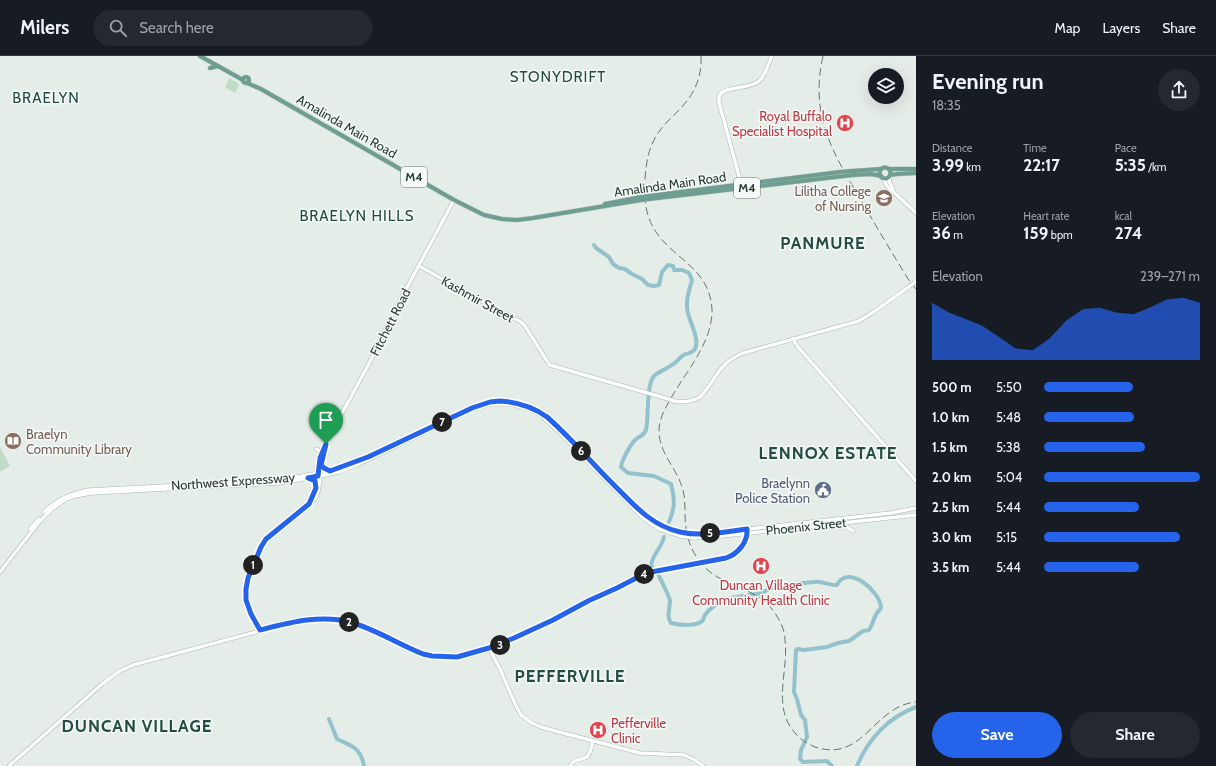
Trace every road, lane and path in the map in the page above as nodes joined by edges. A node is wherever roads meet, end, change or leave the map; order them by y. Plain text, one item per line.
1 (200, 56) edge
2 (206, 56) edge
3 (772, 56) edge
4 (219, 66) junction
5 (210, 68) dead end
6 (244, 79) junction
7 (916, 168) edge
8 (881, 169) junction
9 (889, 169) junction
10 (852, 173) junction
11 (916, 173) edge
12 (890, 176) junction
13 (882, 177) junction
14 (742, 186) junction
15 (894, 191) junction
16 (454, 200) junction
17 (916, 213) edge
18 (419, 266) junction
19 (915, 282) edge
20 (793, 339) junction
21 (326, 444) junction
22 (316, 449) dead end
23 (321, 454) junction
24 (320, 465) junction
25 (330, 471) junction
26 (339, 472) junction
27 (320, 474) junction
28 (308, 477) junction
29 (916, 481) edge
30 (320, 485) junction
31 (316, 488) junction
32 (309, 504) junction
33 (634, 508) junction
34 (916, 509) edge
35 (906, 515) junction
36 (916, 515) edge
37 (841, 522) junction
38 (747, 531) junction
39 (853, 531) dead end
40 (738, 534) junction
41 (694, 536) junction
42 (744, 541) junction
43 (0, 568) edge
44 (0, 572) edge
45 (260, 630) junction
46 (489, 648) junction
47 (593, 741) junction
48 (11, 765) edge
49 (570, 766) edge
50 (703, 766) edge

1 - 4 main road, Amalinda Main Road / M4
2 - 6 main road, Amalinda Main Road / M4
3 - 14 street
4 - 5 main road
4 - 6 main road, Amalinda Main Road / M4
6 - 16 main road, Amalinda Main Road / M4
7 - 9 main road, Amalinda Main Road / M4
8 - 9 main road, Amalinda Main Road / M4
8 - 10 main road, Amalinda Main Road / M4
8 - 13 main road
9 - 12 main road
10 - 13 main road, Amalinda Main Road / M4
10 - 14 main road, Amalinda Main Road / M4, bridge
11 - 12 main road, Amalinda Main Road / M4
12 - 13 main road, Amalinda Main Road / M4
12 - 15 street
13 - 15 street
14 - 16 main road, Amalinda Main Road / M4, bridge
15 - 17 street
16 - 18 street, Fitchett Road
18 - 20 street, Kashmir Street, bridge
18 - 21 street, Fitchett Road
19 - 20 street, bridge
20 - 29 street
21 - 23 street, Fitchett Road
21 - 24 street, Fitchett Road
22 - 23 street
23 - 24 street, Fitchett Road
24 - 25 street
24 - 27 street, Fitchett Road
24 - 28 street
25 - 27 street, Northwest Expressway
25 - 33 street, Northwest Expressway
26 - 27 street, Northwest Expressway
26 - 30 street
26 - 33 street, Northwest Expressway
27 - 28 street, Northwest Expressway
27 - 30 street, Fitchett Road
27 - 31 street, Fitchett Road
28 - 31 street
28 - 43 street, Northwest Expressway
28 - 44 street, Northwest Expressway
30 - 32 street, Fitchett Road
31 - 32 street, Fitchett Road
32 - 45 street, Fitchett Road
33 - 41 street, Phoenix Street, bridge
34 - 35 street
34 - 38 street, Phoenix Street
35 - 36 street, Phoenix Street
35 - 37 street, Phoenix Street
37 - 38 street, Phoenix Street
37 - 39 street
38 - 40 street, Phoenix Street
38 - 41 street, Phoenix Street
38 - 42 street
40 - 41 street, Phoenix Street
40 - 42 street
42 - 46 street, bridge
45 - 46 street
45 - 48 street
46 - 47 street
47 - 49 street
47 - 50 street

